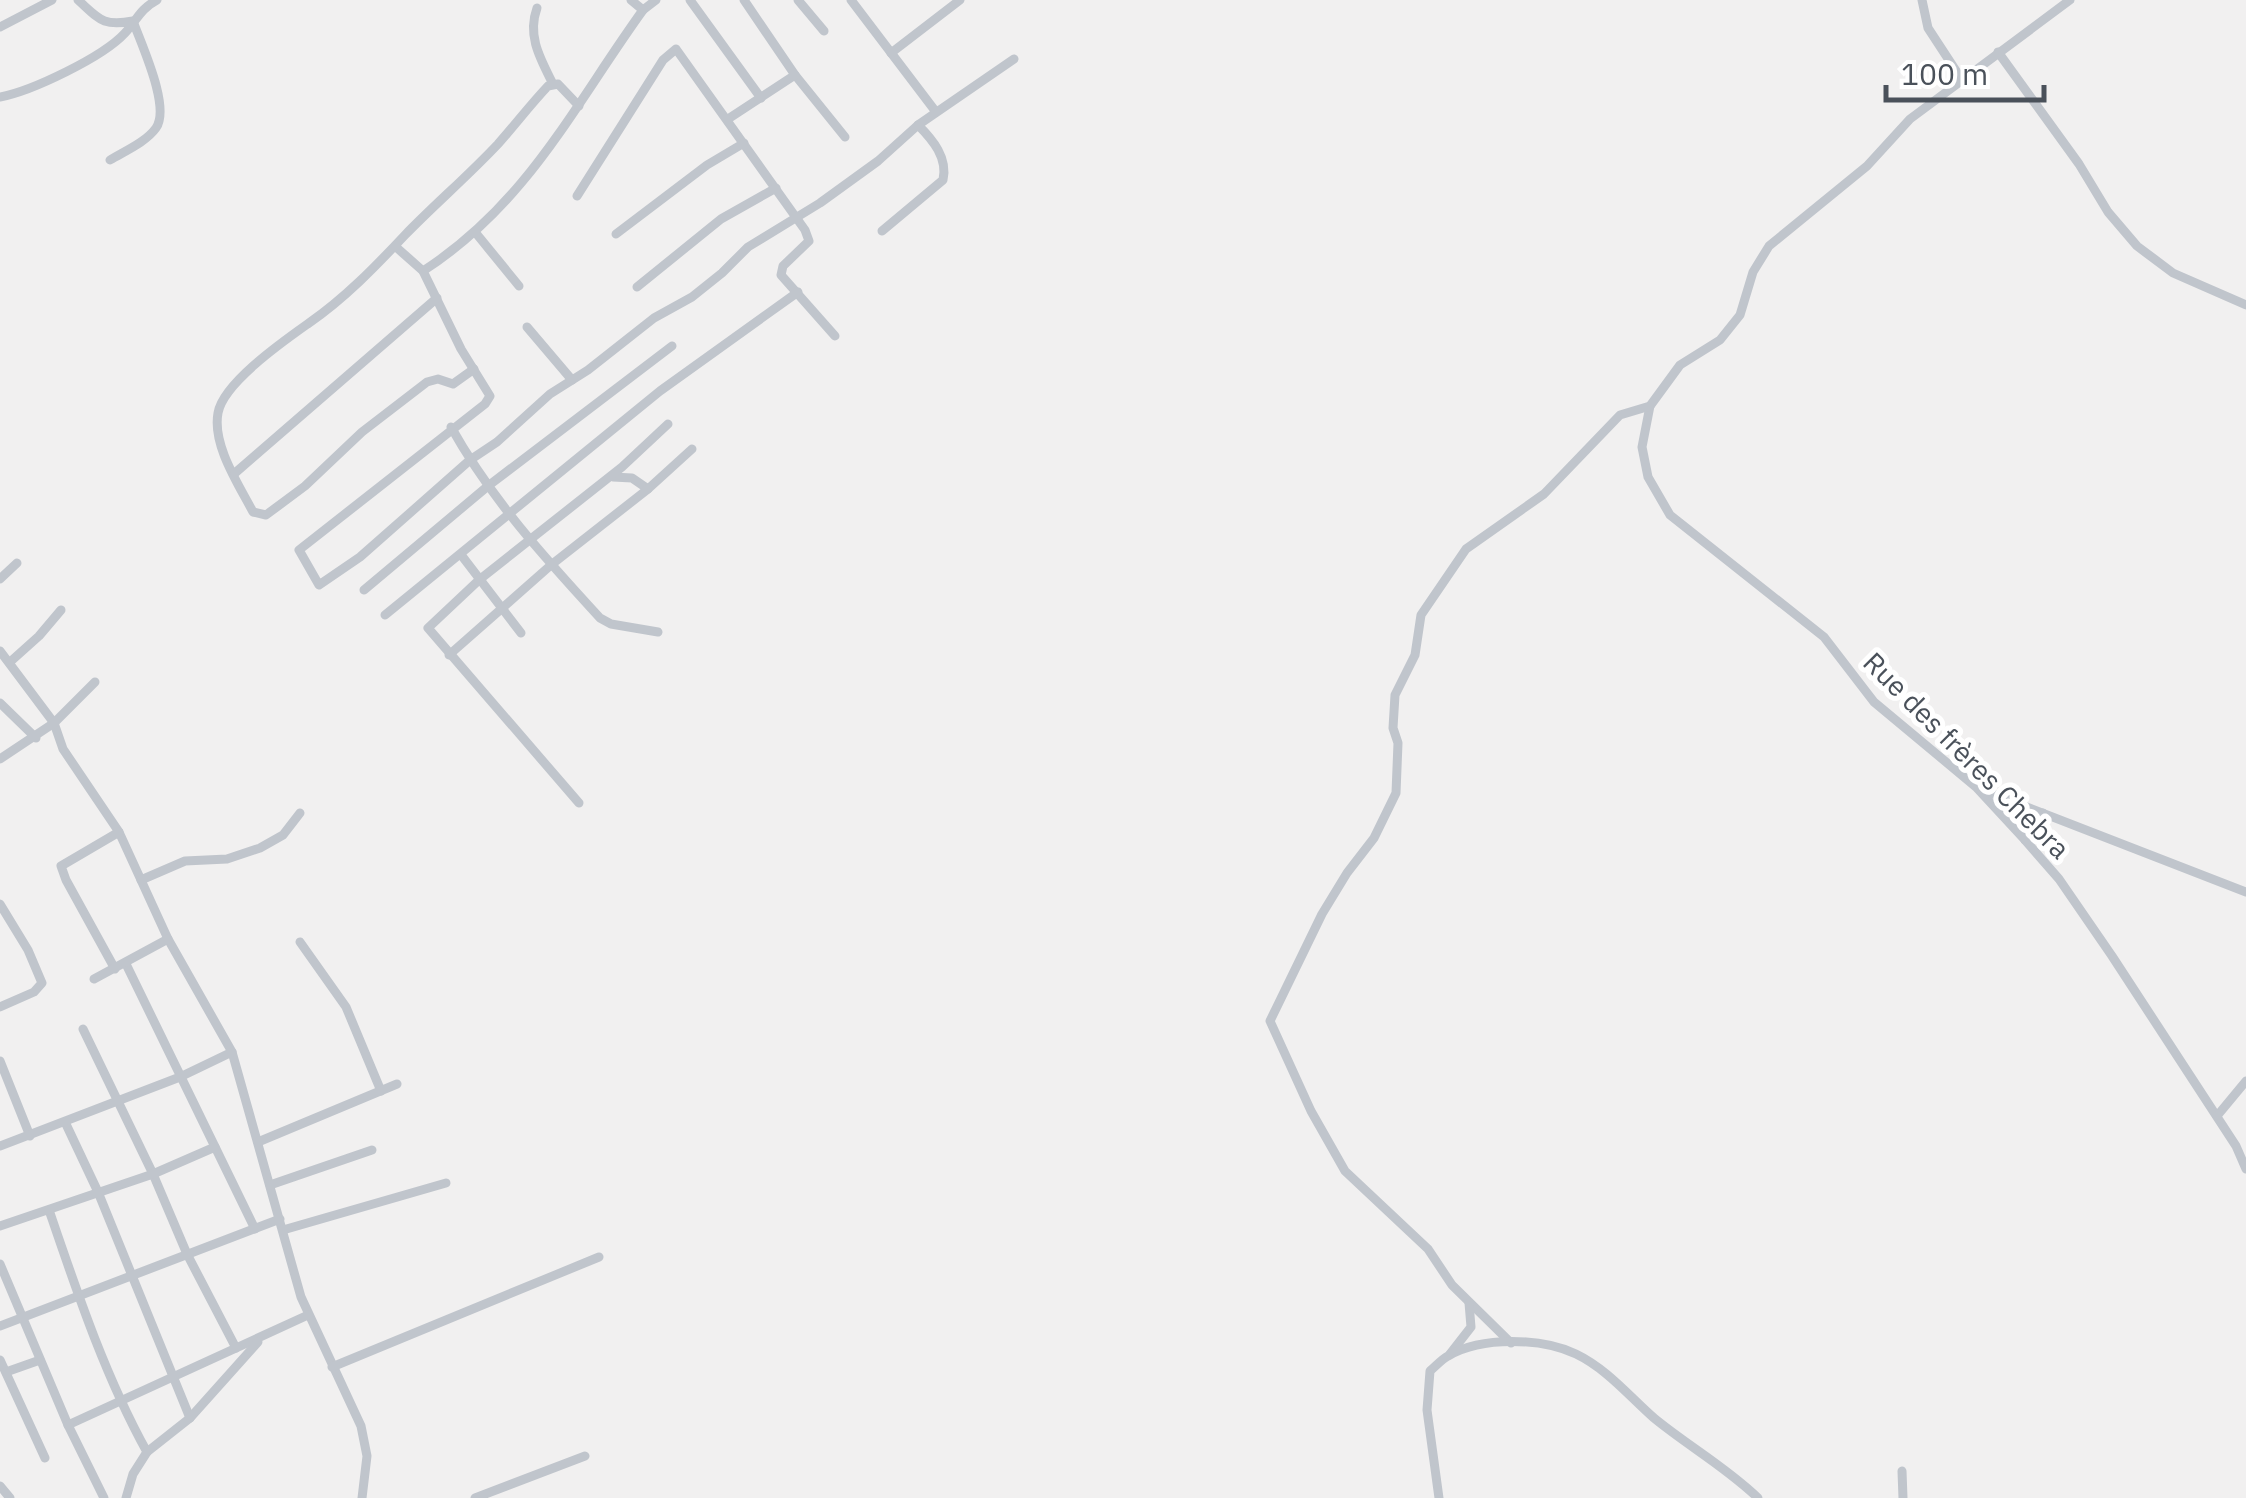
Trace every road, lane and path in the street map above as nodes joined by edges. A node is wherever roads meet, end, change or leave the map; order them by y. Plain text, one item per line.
1 (52, 0) edge
2 (78, 0) edge
3 (157, 0) edge
4 (631, 0) edge
5 (656, 0) edge
6 (690, 0) edge
7 (744, 0) edge
8 (798, 0) edge
9 (851, 0) edge
10 (960, 0) edge
11 (1922, 0) edge
12 (2070, 0) edge
13 (537, 8) dead end
14 (642, 10) junction
15 (133, 21) junction
16 (0, 28) edge
17 (824, 31) dead end
18 (890, 52) junction
19 (1998, 52) junction
20 (1014, 59) dead end
21 (795, 74) junction
22 (1962, 80) junction
23 (553, 84) junction
24 (0, 97) edge
25 (761, 98) junction
26 (580, 106) junction
27 (936, 112) junction
28 (728, 118) junction
29 (918, 124) junction
30 (845, 137) dead end
31 (744, 143) junction
32 (110, 160) dead end
33 (776, 188) junction
34 (577, 196) dead end
35 (798, 217) junction
36 (882, 231) dead end
37 (475, 232) junction
38 (616, 234) dead end
39 (396, 246) junction
40 (423, 271) junction
41 (519, 286) dead end
42 (637, 288) dead end
43 (798, 292) junction
44 (437, 298) junction
45 (2246, 305) edge
46 (527, 327) dead end
47 (835, 336) dead end
48 (672, 346) dead end
49 (474, 369) junction
50 (572, 380) junction
51 (1650, 406) junction
52 (668, 424) dead end
53 (451, 427) junction
54 (692, 449) dead end
55 (470, 460) junction
56 (235, 473) junction
57 (610, 477) junction
58 (488, 486) junction
59 (648, 489) junction
60 (510, 515) junction
61 (528, 541) junction
62 (462, 556) junction
63 (17, 563) dead end
64 (551, 565) junction
65 (0, 579) edge
66 (479, 580) junction
67 (364, 590) dead end
68 (503, 608) junction
69 (61, 610) dead end
70 (385, 615) dead end
71 (520, 632) dead end
72 (658, 632) dead end
73 (0, 651) edge
74 (450, 655) junction
75 (10, 662) junction
76 (95, 682) dead end
77 (0, 703) edge
78 (54, 723) junction
79 (36, 738) junction
80 (0, 759) edge
81 (1976, 787) junction
82 (578, 803) dead end
83 (300, 813) dead end
84 (2043, 813) junction
85 (119, 832) junction
86 (2025, 840) junction
87 (141, 880) junction
88 (2246, 892) edge
89 (0, 904) edge
90 (168, 939) junction
91 (300, 942) dead end
92 (126, 964) junction
93 (115, 969) junction
94 (94, 979) dead end
95 (0, 1007) edge
96 (83, 1029) dead end
97 (232, 1052) junction
98 (0, 1061) edge
99 (180, 1077) junction
100 (2246, 1081) edge
101 (396, 1084) dead end
102 (381, 1091) junction
103 (116, 1102) junction
104 (2216, 1116) junction
105 (64, 1122) junction
106 (30, 1136) junction
107 (258, 1142) junction
108 (0, 1146) edge
109 (215, 1147) junction
110 (372, 1150) dead end
111 (2246, 1169) edge
112 (153, 1174) junction
113 (446, 1184) dead end
114 (270, 1185) junction
115 (98, 1192) junction
116 (49, 1210) junction
117 (281, 1224) junction
118 (0, 1226) edge
119 (255, 1229) junction
120 (187, 1254) junction
121 (599, 1256) dead end
122 (0, 1264) edge
123 (133, 1276) junction
124 (78, 1297) junction
125 (1469, 1302) junction
126 (308, 1316) junction
127 (22, 1317) junction
128 (0, 1326) edge
129 (262, 1337) junction
130 (1511, 1343) junction
131 (236, 1348) junction
132 (1448, 1356) junction
133 (0, 1360) edge
134 (40, 1360) junction
135 (332, 1367) junction
136 (6, 1372) junction
137 (173, 1379) junction
138 (122, 1402) junction
139 (190, 1418) junction
140 (68, 1425) junction
141 (147, 1452) junction
142 (584, 1456) dead end
143 (45, 1458) dead end
144 (1902, 1471) dead end
145 (0, 1486) edge
146 (10, 1498) edge
147 (104, 1498) edge
148 (126, 1498) edge
149 (362, 1498) edge
150 (476, 1498) edge
151 (1439, 1498) edge
152 (1758, 1498) edge
153 (1903, 1498) edge

1 - 16 street
2 - 15 street
3 - 15 street
4 - 14 street
5 - 14 street
6 - 25 street
7 - 21 street
8 - 17 street
9 - 18 street
10 - 18 street
11 - 22 street
12 - 19 street
13 - 23 street
14 - 26 street
15 - 24 street
15 - 32 street
18 - 27 street
19 - 22 street
19 - 45 street
20 - 27 street
21 - 25 street
21 - 30 street
22 - 51 street
23 - 26 street
23 - 39 street
25 - 28 street
26 - 37 street
27 - 29 street
28 - 31 street
28 - 34 street
29 - 35 street
29 - 36 street
31 - 33 street
31 - 38 street
33 - 35 street
33 - 42 street
35 - 43 street
35 - 50 street
37 - 40 street
37 - 41 street
39 - 40 street
39 - 56 street
40 - 44 street
43 - 47 street
43 - 60 street
44 - 49 street
44 - 56 street
46 - 50 street
48 - 58 street
49 - 53 street
49 - 56 street
50 - 55 street
51 - 81 street, Rue des frères Chebra
51 - 125 street
52 - 57 street
53 - 55 street
53 - 55 street
54 - 59 street
55 - 58 street
57 - 59 street
57 - 61 street
58 - 60 street
58 - 67 street
59 - 64 street
60 - 61 street
60 - 62 street
61 - 64 street
61 - 66 street
62 - 66 street
62 - 70 street
63 - 65 street
64 - 68 street
64 - 72 street
66 - 68 street
66 - 74 street
68 - 71 street
68 - 74 street
69 - 75 street
73 - 75 street
74 - 82 street
75 - 78 street
76 - 78 street
77 - 79 street
78 - 79 street
78 - 85 street
79 - 80 street
81 - 84 street
81 - 86 street, Rue des frères Chebra
83 - 87 street
84 - 86 street
84 - 88 street
85 - 87 street
85 - 93 street
86 - 104 street, Rue des frères Chebra
87 - 90 street
89 - 95 street
90 - 92 street
90 - 97 street
91 - 102 street
92 - 93 street
92 - 99 street
93 - 94 street
96 - 103 street
97 - 99 street
97 - 107 street
98 - 106 street
99 - 103 street
99 - 109 street
100 - 104 street
101 - 102 street
102 - 107 street
103 - 105 street
103 - 112 street
104 - 111 street, Rue des frères Chebra
105 - 106 street
105 - 115 street
106 - 108 street
107 - 114 street
109 - 112 street
109 - 119 street
110 - 114 street
112 - 115 street
112 - 120 street
113 - 117 street
114 - 117 street
115 - 116 street
115 - 123 street
116 - 118 street
116 - 124 street
117 - 119 street
117 - 126 street
119 - 120 street
120 - 123 street
120 - 131 street
121 - 135 street
122 - 127 street
123 - 124 street
123 - 137 street
124 - 127 street
124 - 138 street
125 - 130 street
125 - 132 street
126 - 129 street
126 - 135 street
127 - 128 street
127 - 134 street
129 - 131 street
129 - 139 street
130 - 132 street
130 - 152 street
131 - 137 street
132 - 151 street
133 - 136 street
134 - 136 street
134 - 140 street
135 - 149 street
136 - 143 street
137 - 138 street
137 - 139 street
138 - 140 street
138 - 141 street
139 - 141 street
140 - 147 street
141 - 148 street
142 - 150 street
144 - 153 street
145 - 146 street

